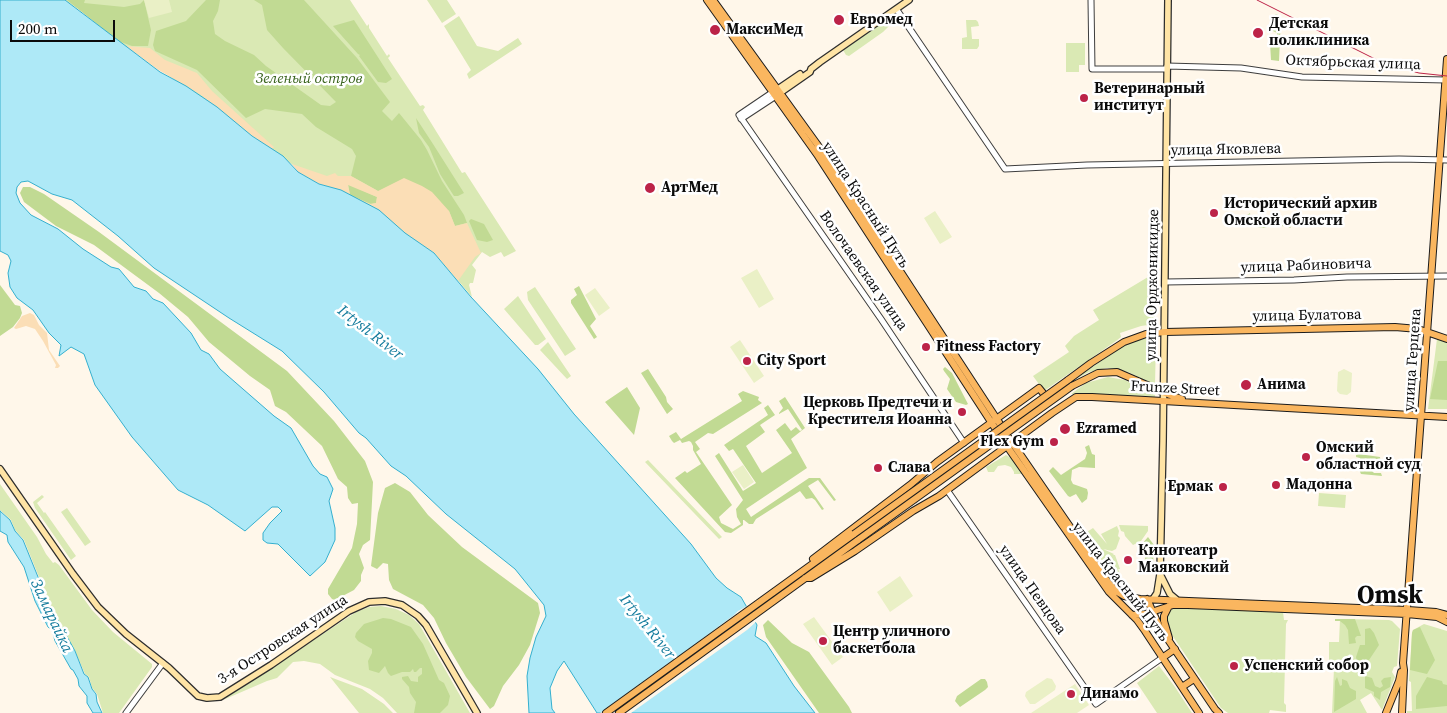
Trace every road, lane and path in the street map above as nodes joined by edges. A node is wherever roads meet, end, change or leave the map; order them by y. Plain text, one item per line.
1 (707, 0) edge
2 (713, 0) edge
3 (908, 0) edge
4 (1091, 0) edge
5 (1168, 0) edge
6 (897, 10) junction
7 (1447, 59) edge
8 (1167, 68) junction
9 (1446, 80) edge
10 (777, 93) junction
11 (1444, 160) edge
12 (1166, 163) junction
13 (1432, 276) junction
14 (1447, 276) edge
15 (1165, 282) junction
16 (1165, 332) junction
17 (1428, 332) junction
18 (1447, 339) edge
19 (1041, 390) dead end
20 (1164, 393) junction
21 (1164, 402) junction
22 (1196, 403) junction
23 (1017, 404) junction
24 (1026, 406) tunnel mouth
25 (1421, 416) junction
26 (1447, 416) edge
27 (1035, 420) dead end
28 (996, 424) junction
29 (1032, 428) junction
30 (1008, 442) junction
31 (964, 443) junction
32 (0, 469) edge
33 (910, 485) junction
34 (947, 490) junction
35 (906, 492) dead end
36 (930, 501) junction
37 (917, 504) dead end
38 (856, 537) junction
39 (805, 569) junction
40 (1160, 574) junction
41 (805, 578) junction
42 (783, 589) junction
43 (1147, 599) junction
44 (1176, 600) junction
45 (1169, 606) junction
46 (1152, 612) junction
47 (1408, 612) junction
48 (1446, 613) edge
49 (1131, 614) junction
50 (1447, 622) edge
51 (1169, 641) junction
52 (1175, 649) junction
53 (1162, 658) junction
54 (163, 663) junction
55 (1403, 663) junction
56 (1194, 679) junction
57 (1182, 688) junction
58 (1218, 712) edge
59 (126, 713) edge
60 (477, 713) edge
61 (606, 713) edge
62 (619, 713) edge
63 (1199, 713) edge
64 (1386, 713) edge
65 (1402, 713) edge

1 - 10 main road, улица Красный Путь
2 - 10 main road, улица Красный Путь
3 - 6 main road
4 - 8 street, Октябрьская улица
5 - 8 main road, улица Орджоникидзе
6 - 10 main road
6 - 12 street, улица Яковлева
7 - 9 main road, улица Герцена
8 - 9 street, Октябрьская улица
8 - 12 main road, улица Орджоникидзе
9 - 11 main road, улица Герцена
10 - 28 main road, улица Красный Путь
10 - 31 street, Волочаевская улица
11 - 12 street, улица Яковлева
11 - 13 main road, улица Герцена
12 - 15 main road, улица Орджоникидзе
13 - 14 street, улица Рабиновича
13 - 15 street, улица Рабиновича
13 - 17 main road, улица Герцена
15 - 16 main road, улица Орджоникидзе
16 - 17 main road, улица Булатова
16 - 20 main road, улица Орджоникидзе
16 - 38 main road, улица Булатова, bridge
17 - 18 main road, улица Булатова
17 - 25 main road, улица Герцена
19 - 23 main road
20 - 21 main road, улица Орджоникидзе
20 - 22 main road
20 - 38 main road, bridge
21 - 22 main road, Frunze Street
21 - 29 main road, Frunze Street
21 - 40 main road, улица Орджоникидзе
22 - 25 main road, Frunze Street
23 - 24 main road
23 - 28 main road
25 - 26 main road, Frunze Street
25 - 47 main road, улица Герцена
27 - 29 main road
28 - 31 main road
29 - 30 main road, Frunze Street
30 - 34 main road, Frunze Street
30 - 43 main road, улица Красный Путь
30 - 49 main road, улица Красный Путь
31 - 33 main road
32 - 54 main road, 3-я Островская улица
33 - 35 main road
33 - 39 main road
34 - 36 main road, Frunze Street
34 - 53 street, улица Певцова
36 - 37 main road
36 - 41 main road, Frunze Street
38 - 39 main road
38 - 41 main road
39 - 42 main road
40 - 43 main road, улица Орджоникидзе
40 - 44 main road
41 - 42 main road
42 - 61 main road
42 - 62 main road
43 - 44 main road
43 - 46 main road, улица Красный Путь
43 - 49 main road
44 - 47 main road
45 - 46 main road
45 - 47 main road
45 - 51 main road
46 - 49 main road
46 - 51 main road, улица Красный Путь
47 - 48 main road
47 - 50 main road
47 - 55 main road, улица Герцена
49 - 53 main road, улица Красный Путь
51 - 52 main road, улица Красный Путь
52 - 53 main road
52 - 56 main road, улица Красный Путь
53 - 57 main road, улица Красный Путь
54 - 59 street
54 - 60 main road, 3-я Островская улица
55 - 64 main road
55 - 65 main road
56 - 57 main road
56 - 58 main road, улица Красный Путь
57 - 63 main road, улица Красный Путь

